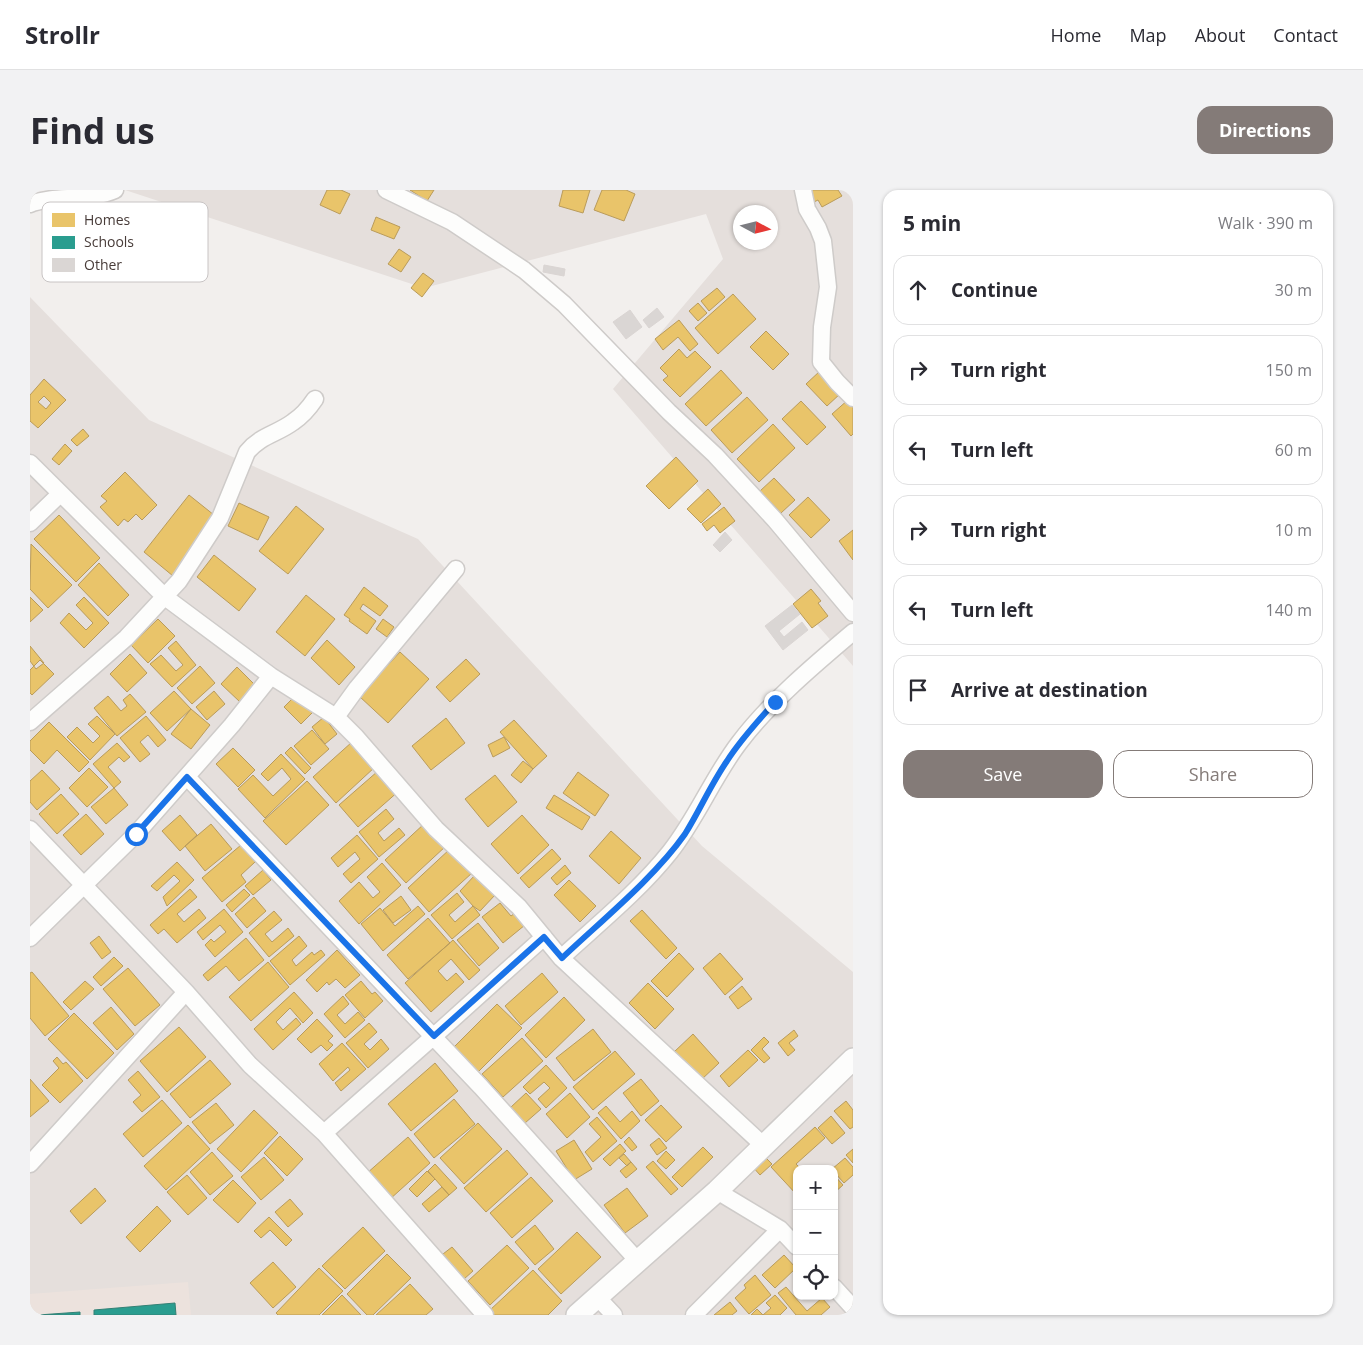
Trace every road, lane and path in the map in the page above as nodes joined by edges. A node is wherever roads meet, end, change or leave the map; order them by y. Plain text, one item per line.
1 (115, 190) edge
2 (386, 190) edge
3 (803, 190) edge
4 (30, 204) edge
5 (853, 398) edge
6 (315, 399) dead end
7 (30, 463) edge
8 (60, 494) junction
9 (30, 523) edge
10 (456, 569) dead end
11 (165, 597) junction
12 (853, 614) edge
13 (853, 632) edge
14 (271, 676) junction
15 (336, 717) junction
16 (30, 722) edge
17 (187, 777) junction
18 (30, 829) edge
19 (82, 886) junction
20 (544, 937) junction
21 (30, 938) edge
22 (562, 958) junction
23 (186, 992) junction
24 (434, 1036) junction
25 (853, 1059) edge
26 (324, 1133) junction
27 (762, 1145) junction
28 (30, 1164) edge
29 (717, 1191) junction
30 (780, 1229) junction
31 (793, 1243) edge
32 (637, 1260) junction
33 (838, 1291) edge
34 (598, 1298) junction
35 (853, 1308) edge
36 (485, 1315) edge
37 (577, 1315) edge
38 (614, 1315) edge
39 (694, 1315) edge

1 - 4 street
2 - 12 street
3 - 5 street
6 - 11 street
7 - 8 street
8 - 9 street
8 - 11 street
10 - 15 street
11 - 14 street
11 - 16 street
13 - 22 street
14 - 15 street
14 - 17 street
15 - 20 street
17 - 19 street
17 - 24 street
18 - 19 street
19 - 21 street
19 - 23 street
20 - 22 street
20 - 24 street
22 - 27 street
23 - 26 street
23 - 28 street
24 - 26 street
24 - 32 street
25 - 27 street
26 - 36 street
27 - 29 street
29 - 30 street
29 - 32 street
30 - 31 street
30 - 39 street
32 - 34 street
33 - 35 street
34 - 37 street
34 - 38 street

